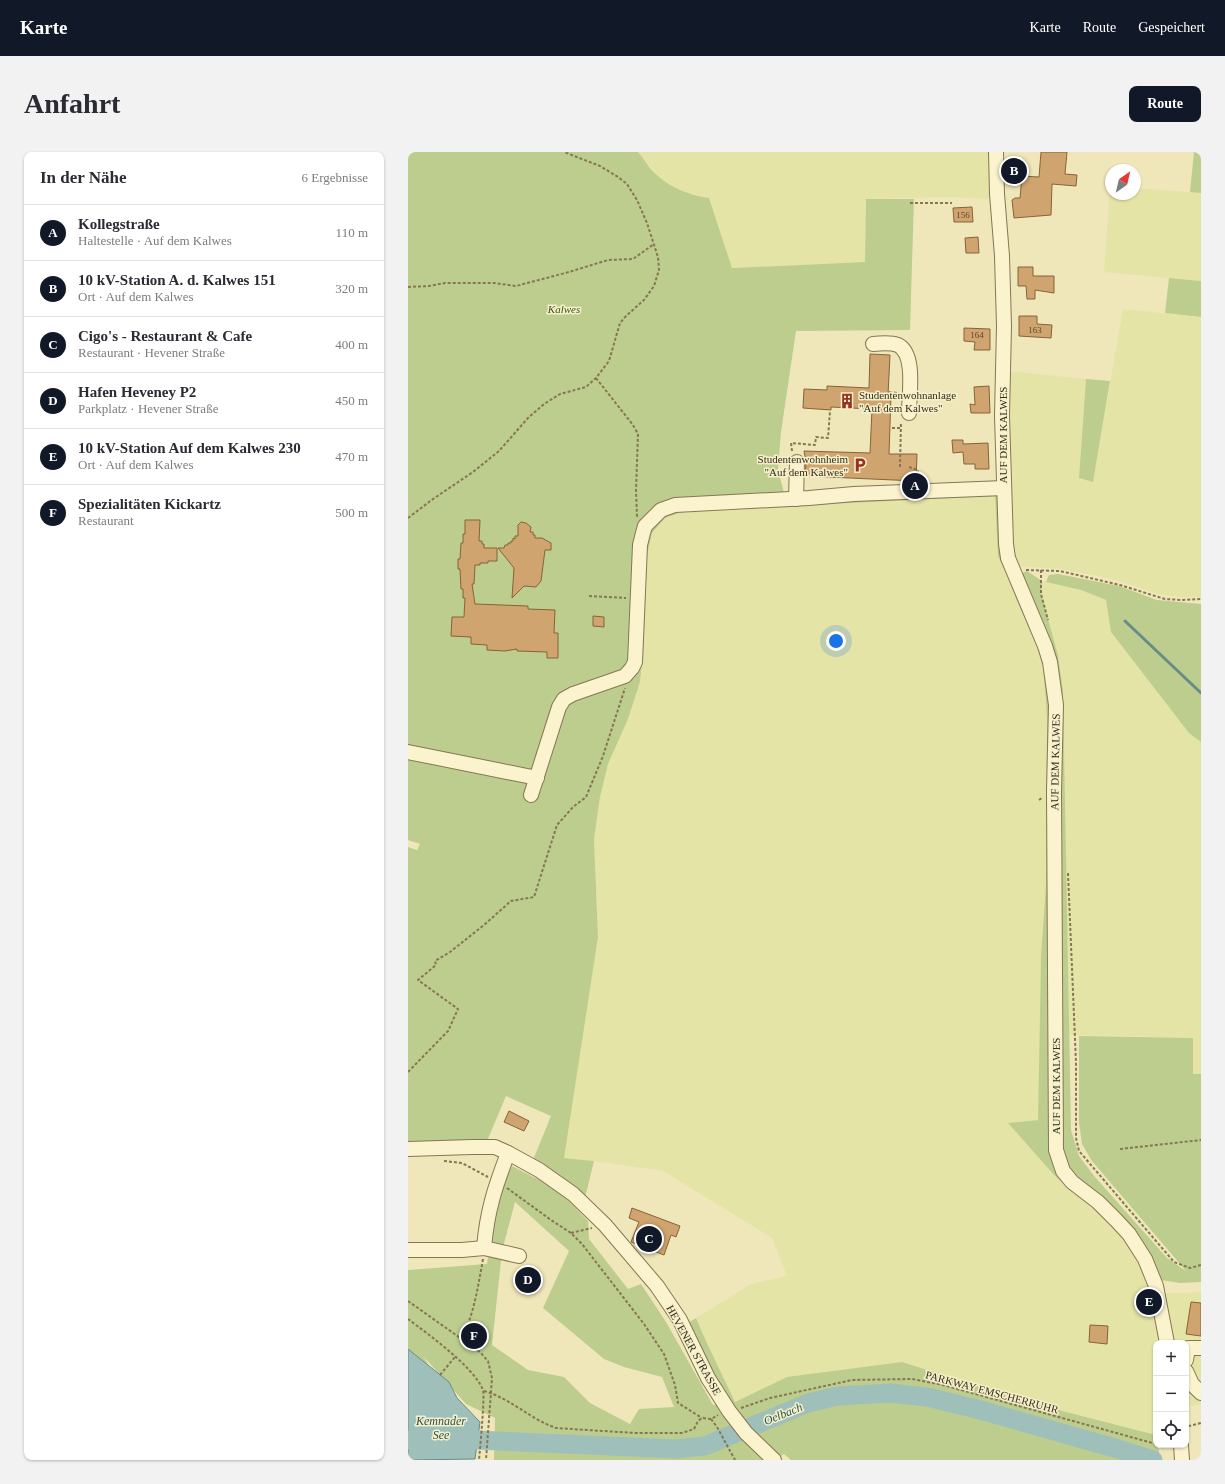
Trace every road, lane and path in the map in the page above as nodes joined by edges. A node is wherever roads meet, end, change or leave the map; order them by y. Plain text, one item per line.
1 (564, 152) edge
2 (996, 152) edge
3 (910, 203) dead end
4 (952, 204) dead end
5 (654, 244) junction
6 (408, 286) edge
7 (873, 344) dead end
8 (596, 378) junction
9 (889, 392) dead end
10 (901, 393) dead end
11 (830, 411) dead end
12 (905, 415) joint
13 (892, 428) dead end
14 (901, 428) junction
15 (797, 462) joint
16 (900, 467) dead end
17 (909, 467) dead end
18 (918, 470) dead end
19 (1004, 488) junction
20 (796, 499) junction
21 (408, 518) edge
22 (645, 526) junction
23 (588, 596) dead end
24 (638, 599) junction
25 (1201, 599) edge
26 (1050, 625) dead end
27 (627, 673) junction
28 (408, 752) edge
29 (537, 778) junction
30 (531, 795) dead end
31 (1068, 872) dead end
32 (408, 1072) edge
33 (1201, 1140) edge
34 (408, 1149) edge
35 (1120, 1149) dead end
36 (508, 1153) junction
37 (439, 1161) dead end
38 (497, 1182) junction
39 (583, 1230) dead end
40 (571, 1233) junction
41 (408, 1250) edge
42 (484, 1253) junction
43 (519, 1256) dead end
44 (1201, 1265) edge
45 (408, 1301) edge
46 (408, 1318) edge
47 (462, 1339) junction
48 (1166, 1340) edge
49 (1189, 1348) edge
50 (1201, 1348) edge
51 (455, 1357) junction
52 (440, 1374) dead end
53 (1188, 1376) edge
54 (484, 1391) junction
55 (491, 1392) junction
56 (1201, 1394) edge
57 (732, 1415) junction
58 (702, 1418) junction
59 (1201, 1423) edge
60 (1189, 1426) edge
61 (1153, 1443) edge
62 (479, 1460) edge
63 (486, 1460) edge
64 (735, 1460) edge
65 (774, 1460) edge

1 - 5 path
2 - 19 street, AUF DEM KALWES
3 - 4 path
5 - 6 path
5 - 8 path
7 - 12 street
8 - 21 path
8 - 22 path
9 - 10 path
11 - 15 path
12 - 14 path
13 - 14 path
14 - 16 path
15 - 20 street
17 - 18 path
19 - 20 street
19 - 48 street, AUF DEM KALWES
20 - 22 street
22 - 24 street
23 - 24 path
24 - 27 street
25 - 26 path
27 - 29 street
27 - 32 path
28 - 29 street
29 - 30 street
31 - 44 path
33 - 35 path
34 - 36 street, HEVENER STRASSE
36 - 38 street
36 - 57 street, HEVENER STRASSE
37 - 38 path
38 - 40 path
38 - 42 street
39 - 40 path
40 - 58 path
41 - 42 street
42 - 43 street
42 - 47 path
45 - 47 path
46 - 51 path
47 - 55 path
49 - 50 street
51 - 52 path
51 - 54 path
53 - 56 street
54 - 55 path
54 - 62 path
55 - 58 path
55 - 63 path
57 - 61 path, PARKWAY EMSCHERRUHR
57 - 65 street, HEVENER STRASSE
58 - 64 path
59 - 60 path

